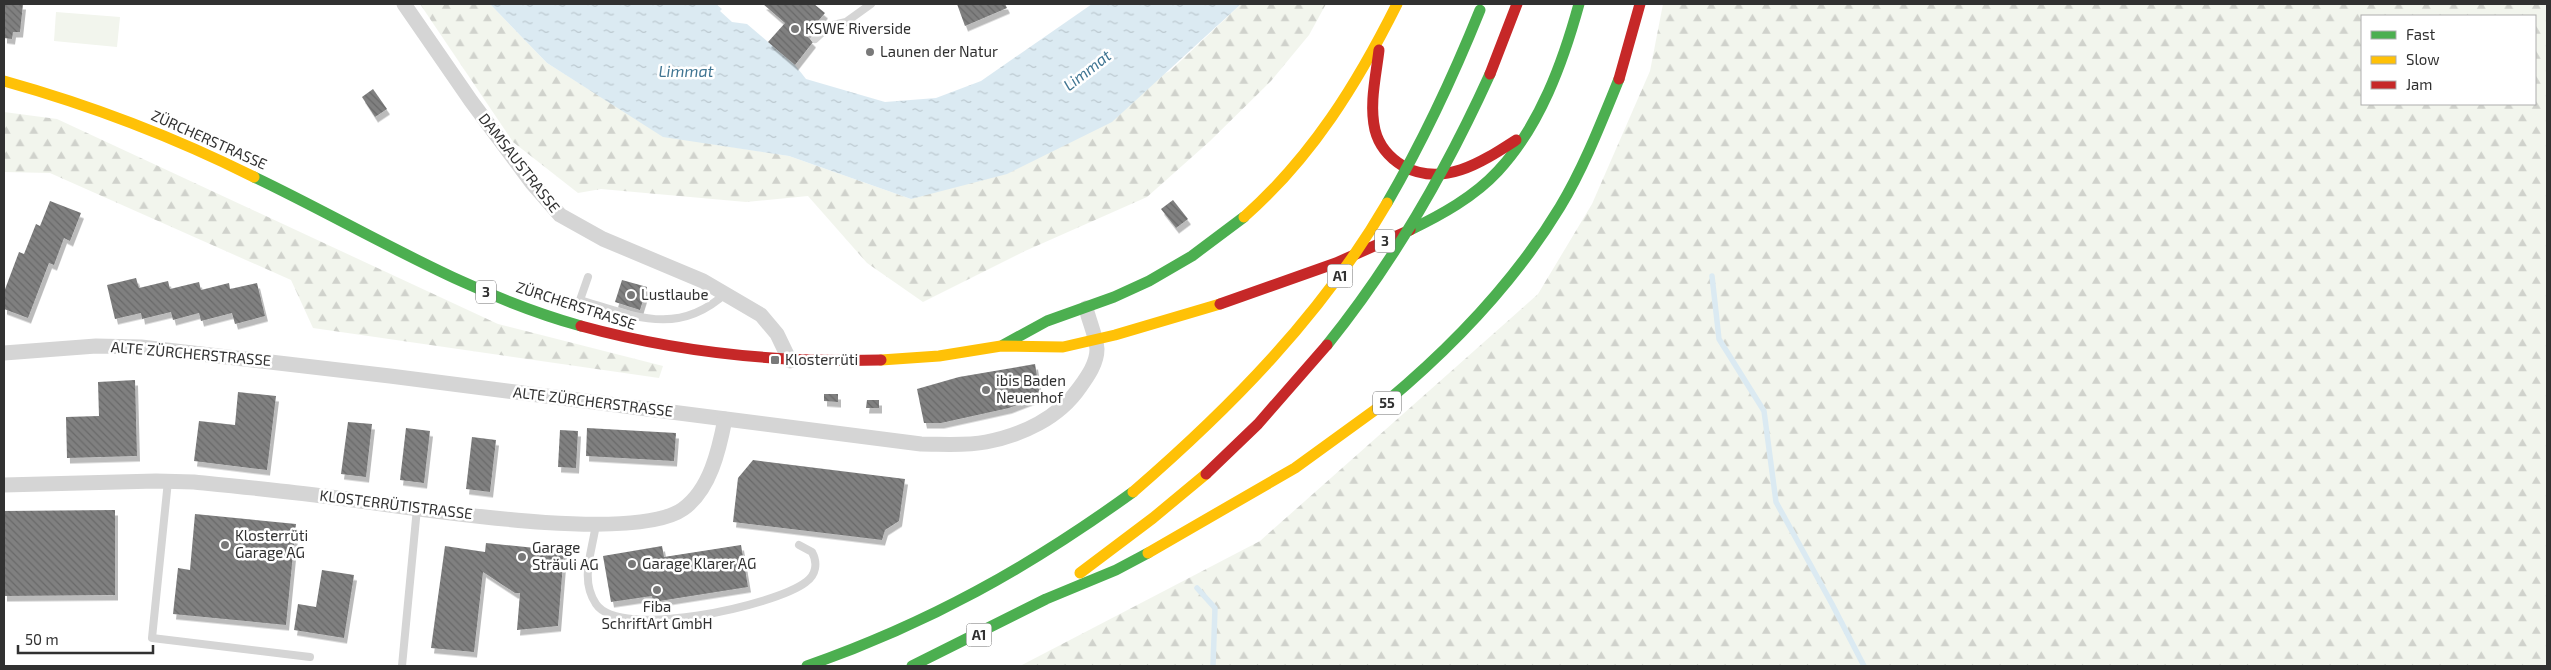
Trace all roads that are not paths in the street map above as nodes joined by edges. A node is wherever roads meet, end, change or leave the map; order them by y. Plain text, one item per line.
1 (404, 4) edge
2 (871, 4) edge
3 (1397, 4) edge
4 (1517, 4) edge
5 (1579, 4) edge
6 (1640, 4) edge
7 (1481, 7) edge
8 (815, 39) dead end
9 (1379, 41) junction
10 (4, 81) edge
11 (1522, 137) junction
12 (588, 277) dead end
13 (726, 293) junction
14 (1086, 308) junction
15 (1094, 340) junction
16 (1003, 345) junction
17 (4, 353) edge
18 (790, 361) junction
19 (725, 419) junction
20 (168, 481) junction
21 (4, 485) edge
22 (417, 508) junction
23 (596, 523) junction
24 (799, 545) dead end
25 (1045, 599) junction
26 (310, 657) dead end
27 (402, 666) edge
28 (807, 666) edge
29 (912, 666) edge

1 - 13 street, DAMSAUSTRASSE
2 - 8 lane
3 - 9 main road, 3
4 - 25 main road, A1, bridge
5 - 11 main road, 3
6 - 25 main road, 55
7 - 28 main road, A1, bridge
9 - 11 main road
9 - 14 main road, 3
10 - 18 main road, ZÜRCHERSTRASSE / 3
11 - 15 main road, 3
12 - 13 lane
13 - 18 street, DAMSAUSTRASSE
14 - 15 street, ALTE ZÜRCHERSTRASSE
14 - 16 main road, 3
15 - 16 main road, 3
15 - 19 street, ALTE ZÜRCHERSTRASSE
16 - 18 main road, ZÜRCHERSTRASSE / 3
17 - 19 street, ALTE ZÜRCHERSTRASSE
19 - 23 street, KLOSTERRÜTISTRASSE
20 - 21 street, KLOSTERRÜTISTRASSE
20 - 22 street, KLOSTERRÜTISTRASSE
20 - 26 lane
22 - 23 street, KLOSTERRÜTISTRASSE
22 - 27 lane
23 - 24 lane
25 - 29 main road, A1

